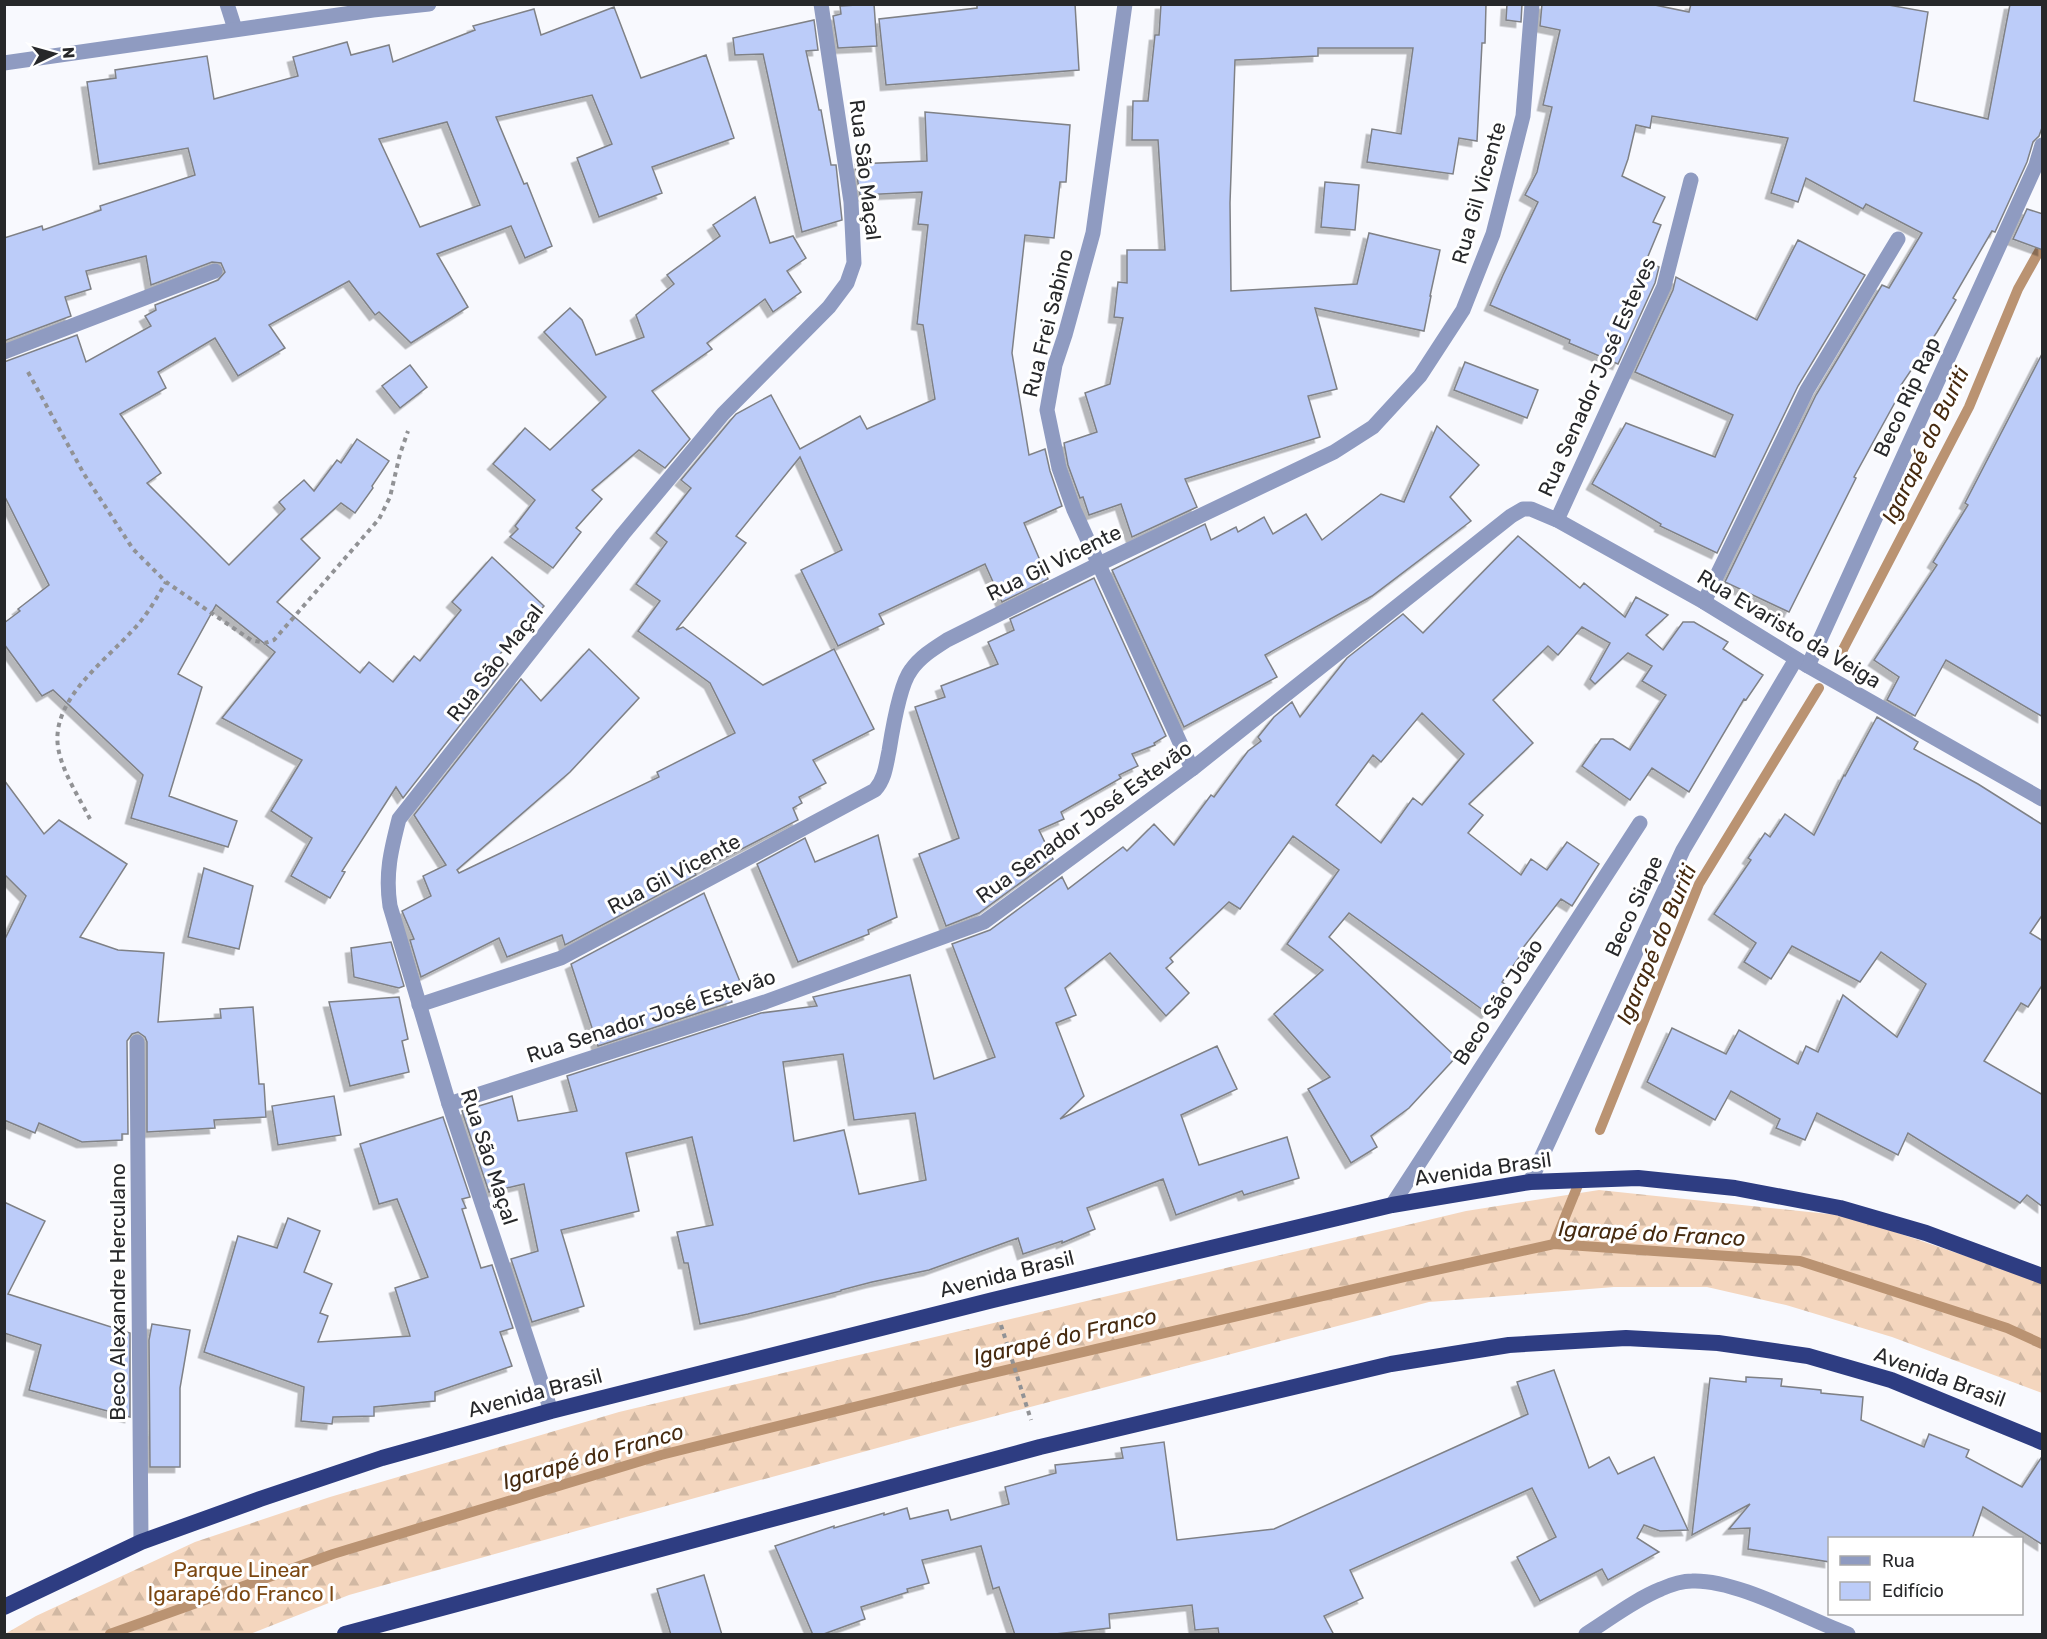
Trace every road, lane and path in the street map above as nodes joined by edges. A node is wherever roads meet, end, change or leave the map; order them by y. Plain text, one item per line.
1 (227, 4) edge
2 (429, 4) edge
3 (821, 4) edge
4 (1125, 4) edge
5 (1532, 4) edge
6 (235, 29) junction
7 (4, 63) edge
8 (2043, 145) edge
9 (1692, 180) dead end
10 (1898, 239) dead end
11 (215, 271) dead end
12 (10, 350) edge
13 (408, 431) dead end
14 (1510, 516) joint
15 (1557, 520) junction
16 (1099, 564) junction
17 (166, 582) junction
18 (1704, 602) junction
19 (1802, 662) junction
20 (1192, 769) junction
21 (2043, 799) edge
22 (90, 819) dead end
23 (1640, 823) dead end
24 (419, 1005) junction
25 (137, 1042) dead end
26 (449, 1104) junction
27 (1530, 1182) junction
28 (1392, 1205) junction
29 (2043, 1276) edge
30 (998, 1314) dead end
31 (551, 1411) junction
32 (1034, 1428) dead end
33 (2043, 1442) edge
34 (141, 1542) junction
35 (4, 1607) edge
36 (345, 1635) edge
37 (1586, 1635) edge
38 (1848, 1635) edge

1 - 6 street
2 - 6 street
3 - 24 street, Rua São Maçal
4 - 16 street, Rua Frei Sabino
5 - 16 street, Rua Gil Vicente
6 - 7 street
8 - 19 street, Beco Rip Rap
9 - 15 street, Rua Senador José Esteves
10 - 18 street
11 - 12 street
12 - 17 path
13 - 17 path
14 - 15 street, Rua Evaristo da Veiga
14 - 20 street, Rua Senador José Estevão
15 - 18 street, Rua Evaristo da Veiga
16 - 20 street, Rua Frei Sabino
16 - 24 street, Rua Gil Vicente
17 - 22 path
18 - 19 street, Rua Evaristo da Veiga
19 - 21 street, Rua Evaristo da Veiga
19 - 27 street, Beco Siape
20 - 26 street, Rua Senador José Estevão
23 - 28 street, Beco São João
24 - 26 street, Rua São Maçal
25 - 34 street, Beco Alexandre Herculano
26 - 31 street, Rua São Maçal
27 - 28 highway, Avenida Brasil
27 - 29 highway, Avenida Brasil
28 - 31 highway, Avenida Brasil
30 - 32 path
31 - 34 highway, Avenida Brasil
33 - 36 highway, Avenida Brasil
34 - 35 highway, Avenida Brasil
37 - 38 street

